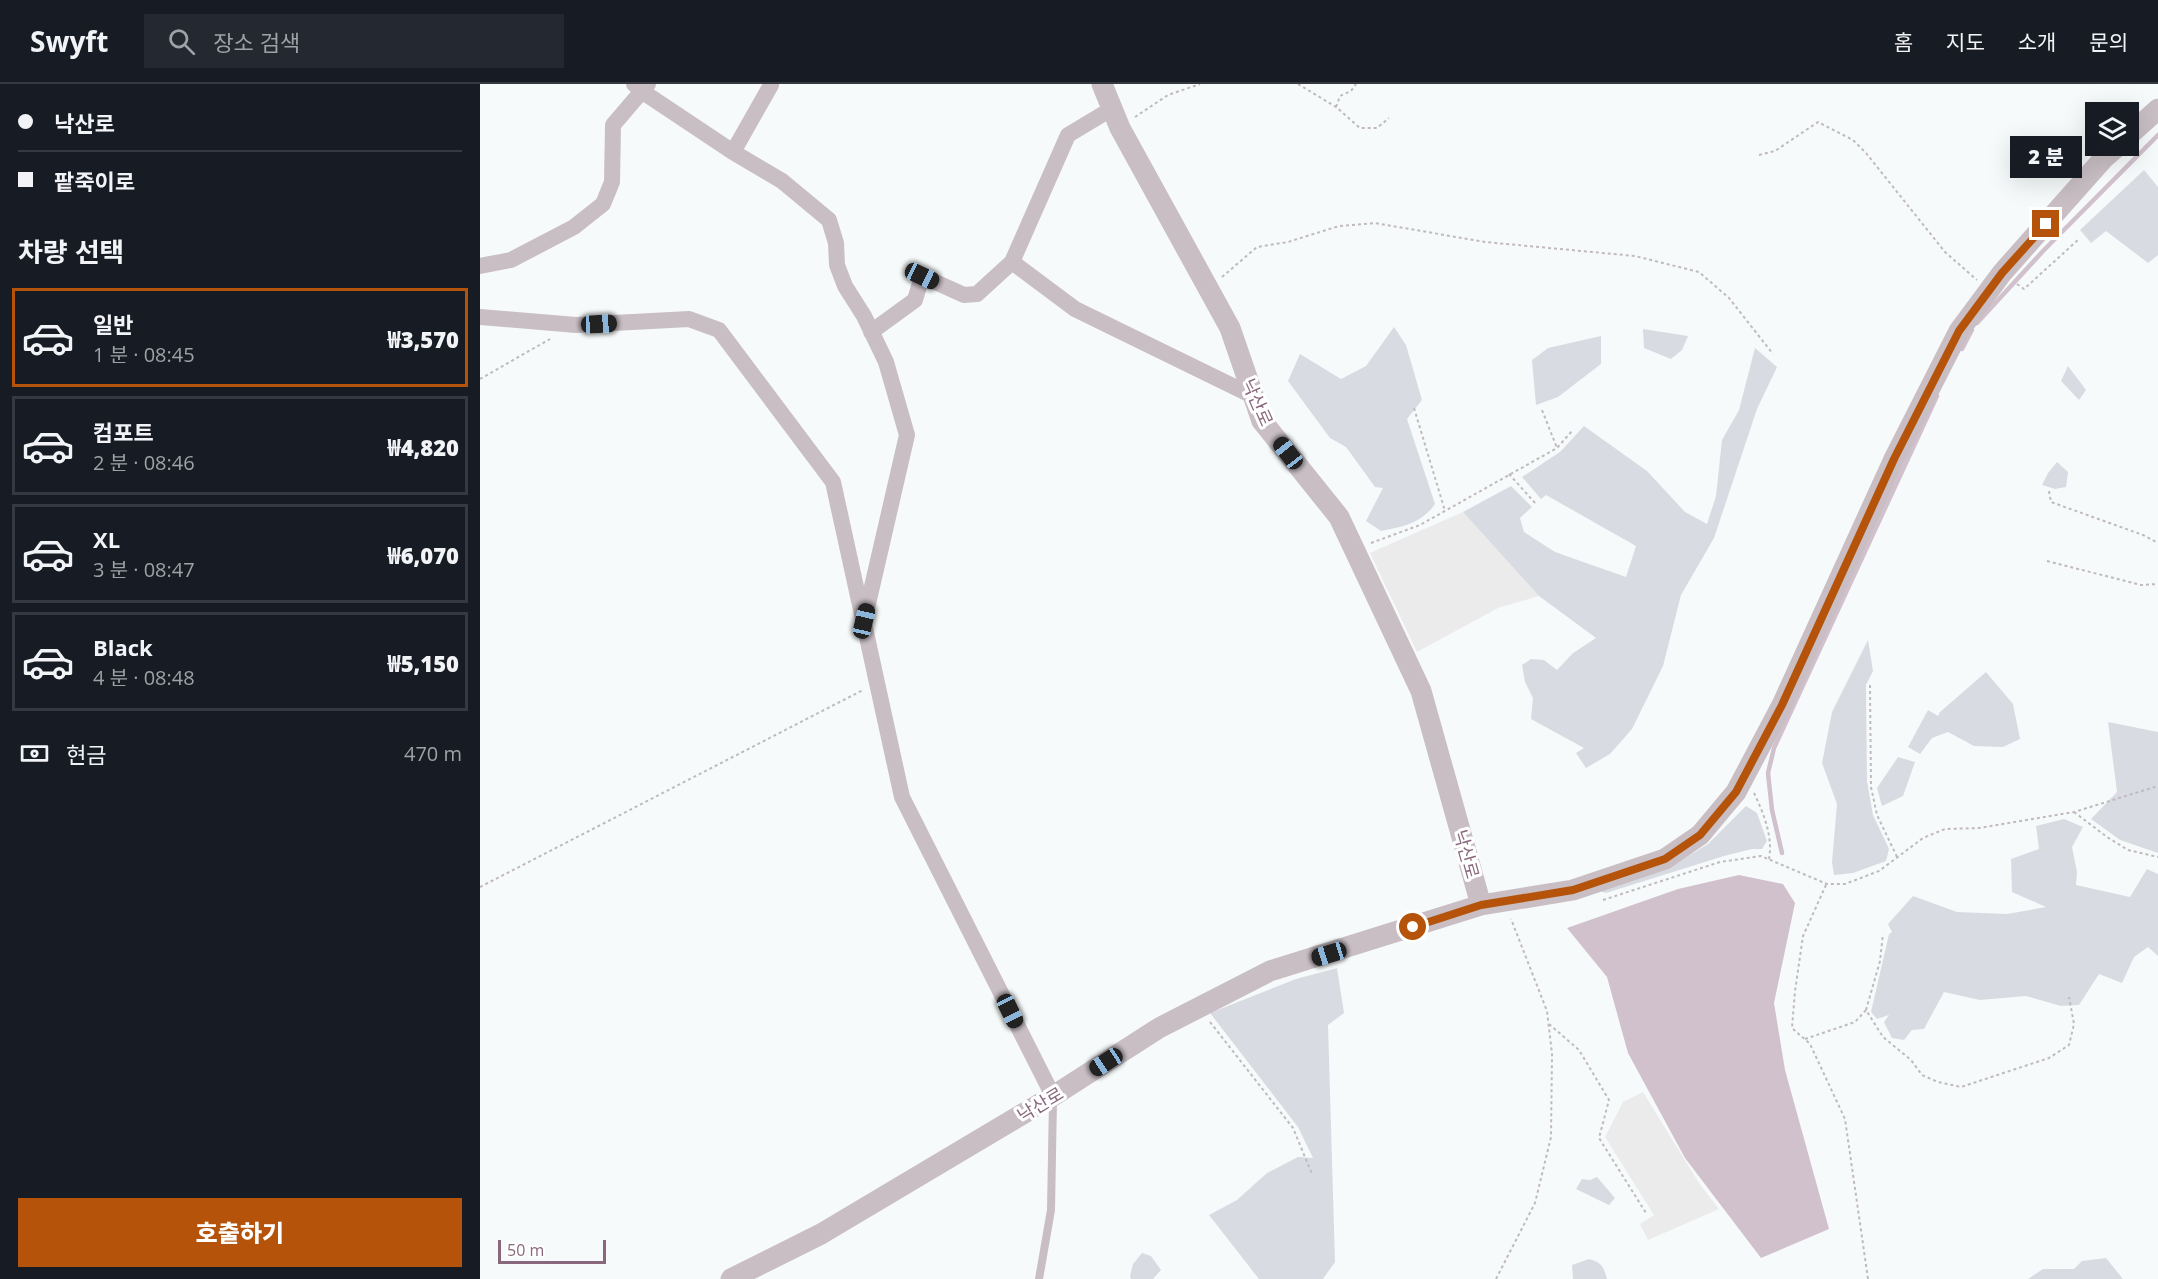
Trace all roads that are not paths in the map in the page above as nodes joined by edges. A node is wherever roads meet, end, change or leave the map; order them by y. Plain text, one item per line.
1 (1102, 84) edge
2 (771, 85) edge
3 (641, 87) edge
4 (2158, 109) edge
5 (1116, 118) junction
6 (2139, 126) edge
7 (733, 152) junction
8 (2106, 156) edge
9 (1012, 262) junction
10 (480, 266) edge
11 (480, 317) edge
12 (871, 332) junction
13 (1253, 396) junction
14 (864, 621) junction
15 (1481, 905) junction
16 (1053, 1096) junction
17 (731, 1279) edge
18 (1039, 1279) edge

1 - 5 street, 낙산로
2 - 7 street
3 - 7 street
3 - 10 street
4 - 6 street
5 - 9 street
5 - 13 street, 낙산로
7 - 12 street
8 - 15 street
9 - 12 street
9 - 13 street
11 - 14 street
12 - 14 street
13 - 15 street, 낙산로
14 - 16 street
15 - 16 street, 낙산로
16 - 17 street, 낙산로
16 - 18 lane

